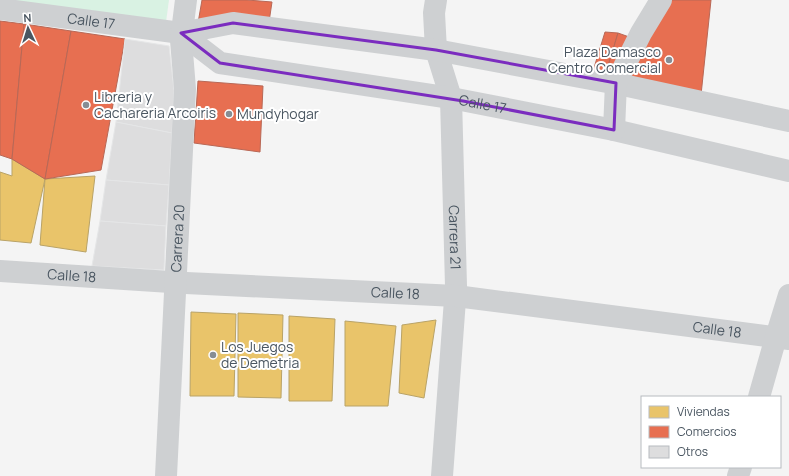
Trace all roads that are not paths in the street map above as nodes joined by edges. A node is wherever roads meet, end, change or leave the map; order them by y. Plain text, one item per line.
1 (186, 0) edge
2 (436, 0) edge
3 (661, 0) edge
4 (0, 10) edge
5 (182, 33) junction
6 (436, 50) junction
7 (616, 83) junction
8 (451, 98) junction
9 (789, 121) edge
10 (614, 130) junction
11 (789, 171) edge
12 (0, 271) edge
13 (176, 282) junction
14 (789, 295) edge
15 (456, 296) junction
16 (782, 338) edge
17 (759, 396) edge
18 (166, 476) edge
19 (442, 476) edge

1 - 5 street, Carrera 20
2 - 6 street, Carrera 21
3 - 7 street
4 - 5 street, Calle 17
5 - 6 street, Calle 17
5 - 8 street, Calle 17
5 - 13 street, Carrera 20
6 - 7 street, Calle 17
6 - 8 street, Carrera 21
7 - 9 street, Calle 17
7 - 10 street
8 - 10 street, Calle 17
8 - 15 street, Carrera 21
10 - 11 street, Calle 17
12 - 13 street, Calle 18
13 - 15 street, Calle 18
13 - 18 street, Carrera 20
14 - 16 street
15 - 16 street, Calle 18
15 - 19 street, Carrera 21
16 - 17 street

